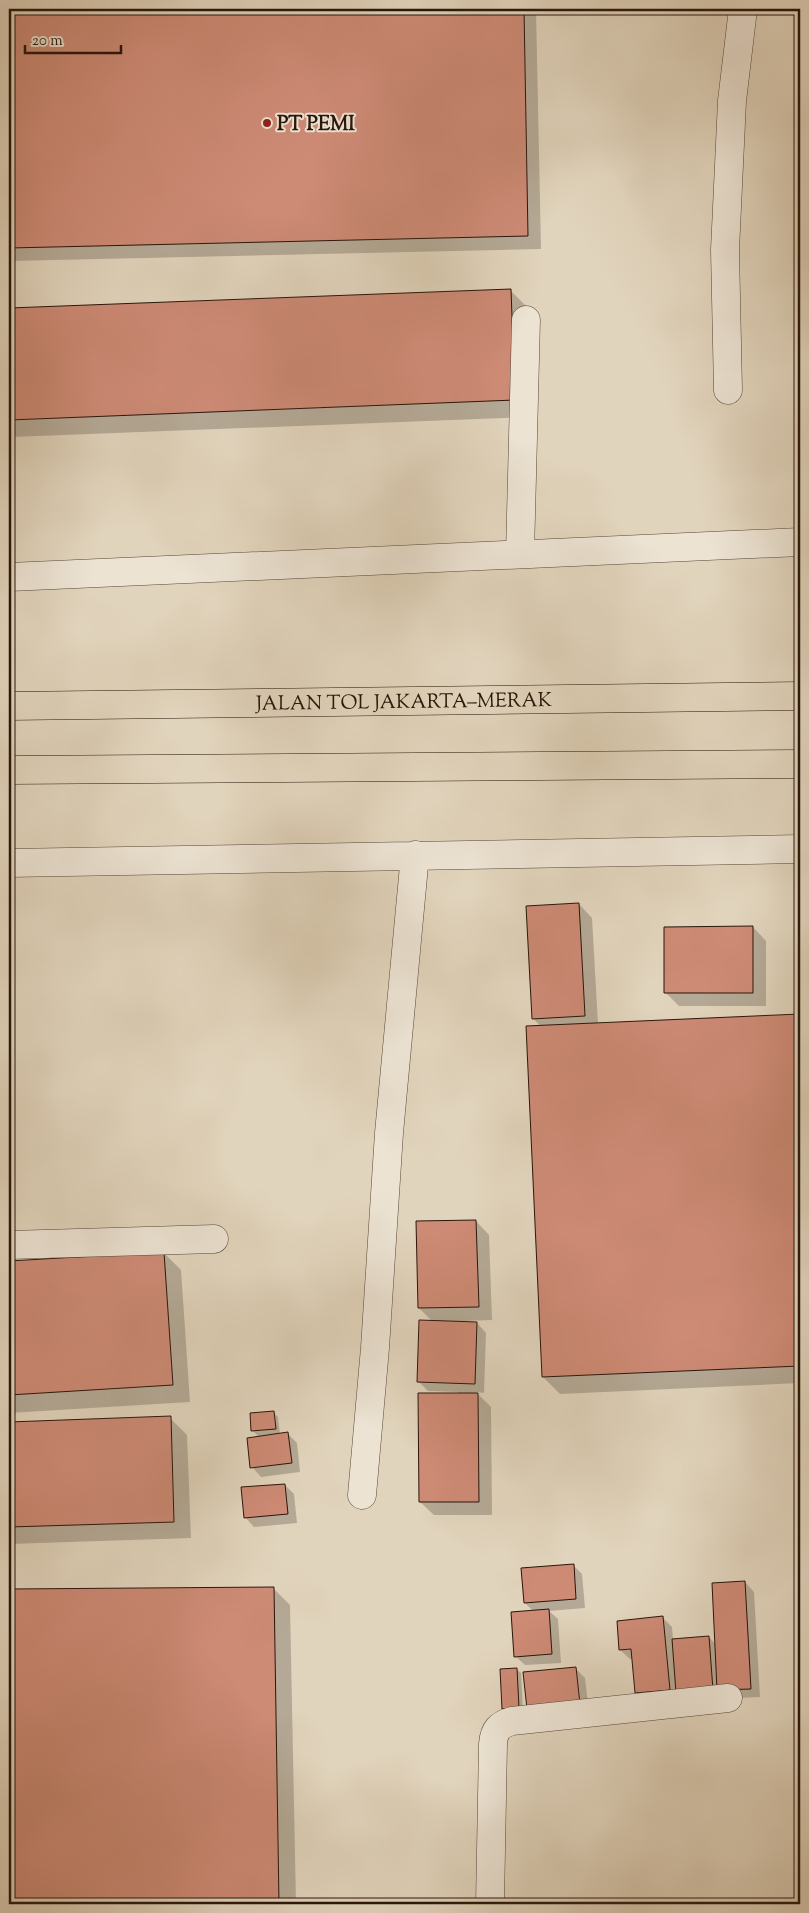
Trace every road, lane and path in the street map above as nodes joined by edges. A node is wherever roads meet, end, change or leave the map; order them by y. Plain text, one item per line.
1 (743, 9) edge
2 (526, 320) dead end
3 (728, 390) dead end
4 (800, 542) edge
5 (520, 554) junction
6 (9, 578) edge
7 (800, 696) edge
8 (9, 706) edge
9 (800, 764) edge
10 (9, 770) edge
11 (800, 849) edge
12 (415, 854) junction
13 (9, 863) edge
14 (214, 1239) dead end
15 (9, 1245) edge
16 (362, 1495) dead end
17 (728, 1698) dead end
18 (490, 1904) edge

1 - 3 street
2 - 5 street
4 - 5 street
5 - 6 street
7 - 8 highway, JALAN TOL JAKARTA–MERAK
9 - 10 highway
11 - 12 street
12 - 13 street
12 - 16 street
14 - 15 street
17 - 18 street

